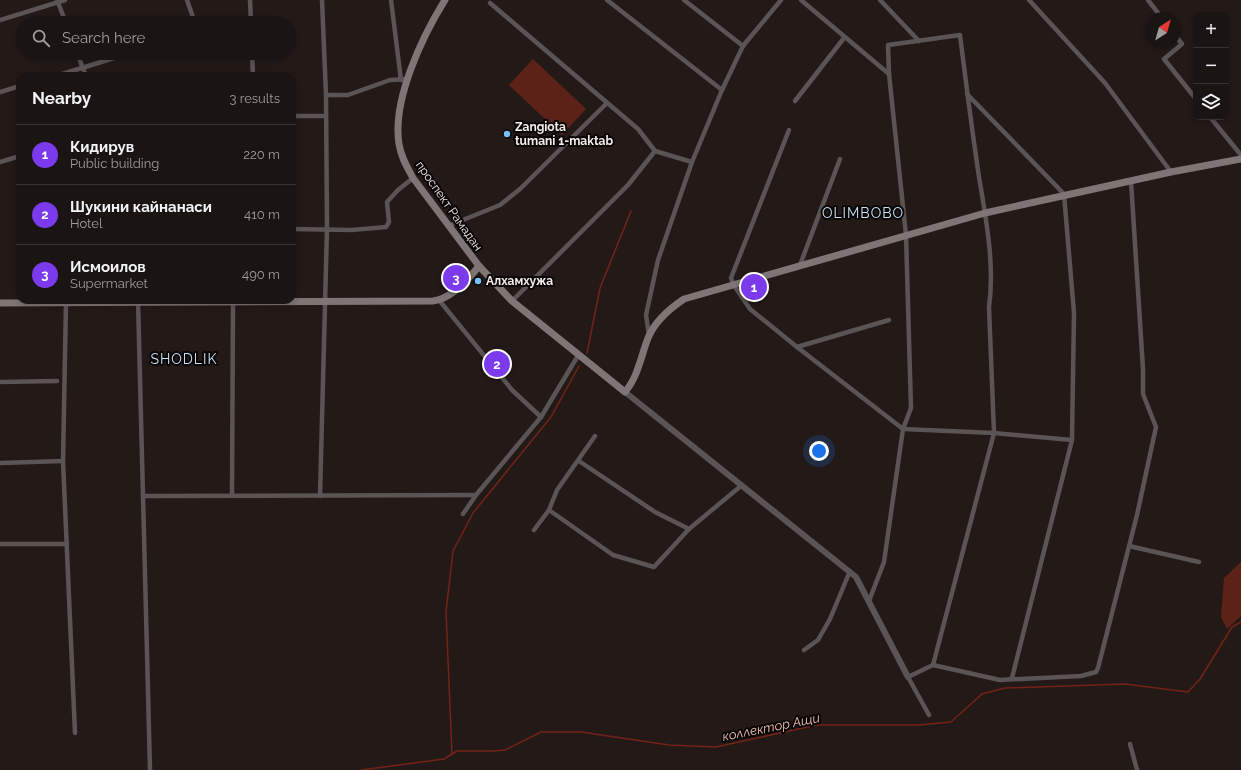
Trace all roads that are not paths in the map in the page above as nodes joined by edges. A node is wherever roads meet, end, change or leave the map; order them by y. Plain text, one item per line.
1 (65, 0) edge
2 (187, 0) edge
3 (250, 0) edge
4 (322, 0) edge
5 (391, 0) edge
6 (445, 0) edge
7 (607, 0) edge
8 (684, 0) edge
9 (781, 0) edge
10 (801, 0) edge
11 (880, 0) edge
12 (1029, 0) edge
13 (1148, 0) edge
14 (57, 1) edge
15 (490, 3) dead end
16 (1157, 12) edge
17 (63, 16) edge
18 (192, 16) edge
19 (251, 16) edge
20 (0, 20) edge
21 (844, 38) junction
22 (919, 41) junction
23 (743, 46) junction
24 (1177, 48) edge
25 (80, 60) edge
26 (108, 60) edge
27 (252, 60) edge
28 (83, 68) junction
29 (70, 72) edge
30 (84, 72) edge
31 (253, 72) edge
32 (889, 74) junction
33 (404, 80) junction
34 (16, 87) edge
35 (722, 90) junction
36 (0, 92) edge
37 (967, 94) junction
38 (326, 95) junction
39 (1193, 95) edge
40 (795, 101) dead end
41 (607, 104) junction
42 (296, 116) edge
43 (325, 116) junction
44 (1212, 120) edge
45 (789, 130) dead end
46 (655, 151) junction
47 (1241, 155) edge
48 (16, 157) edge
49 (840, 159) dead end
50 (1241, 159) edge
51 (0, 162) edge
52 (692, 162) junction
53 (1171, 172) junction
54 (413, 178) junction
55 (1131, 182) junction
56 (1064, 194) junction
57 (985, 212) junction
58 (448, 226) junction
59 (327, 228) junction
60 (296, 229) edge
61 (906, 235) junction
62 (800, 265) junction
63 (479, 266) junction
64 (733, 284) junction
65 (439, 300) junction
66 (512, 300) junction
67 (296, 301) edge
68 (327, 301) junction
69 (16, 302) edge
70 (0, 304) edge
71 (66, 304) edge
72 (138, 304) edge
73 (233, 304) edge
74 (889, 320) dead end
75 (649, 336) junction
76 (797, 347) junction
77 (579, 354) junction
78 (57, 381) dead end
79 (0, 382) edge
80 (625, 392) junction
81 (541, 417) junction
82 (903, 429) junction
83 (994, 433) junction
84 (596, 436) dead end
85 (1072, 440) junction
86 (63, 461) junction
87 (579, 461) junction
88 (0, 463) edge
89 (742, 485) junction
90 (476, 495) junction
91 (143, 496) junction
92 (232, 496) junction
93 (320, 496) junction
94 (549, 510) junction
95 (463, 514) dead end
96 (689, 529) junction
97 (534, 530) dead end
98 (0, 544) edge
99 (67, 544) junction
100 (1129, 546) junction
101 (1199, 562) dead end
102 (850, 572) junction
103 (869, 601) junction
104 (804, 650) dead end
105 (933, 665) junction
106 (908, 677) junction
107 (1012, 678) junction
108 (929, 715) dead end
109 (75, 733) dead end
110 (1130, 744) dead end
111 (150, 770) edge
112 (1136, 770) edge

1 - 14 street
2 - 18 street
3 - 19 street
4 - 38 street
5 - 33 street
6 - 33 main road, проспект Рамадан
7 - 35 street
8 - 23 street
9 - 23 street
10 - 21 street
11 - 22 street
12 - 53 street
13 - 16 street
14 - 17 street
14 - 20 street
15 - 41 street
21 - 32 street
21 - 40 street
22 - 32 street
22 - 37 street
23 - 35 street
24 - 39 street
25 - 28 street
26 - 28 street
27 - 31 street
28 - 29 street
28 - 30 street
32 - 61 street
33 - 38 street
33 - 54 main road, проспект Рамадан
34 - 36 street
35 - 52 street
37 - 56 street
37 - 57 street
38 - 43 street
41 - 46 street
41 - 58 street
42 - 43 street
43 - 59 street
44 - 47 street
45 - 64 street
46 - 52 street
46 - 66 street
48 - 51 street
49 - 62 street
50 - 53 main road
52 - 75 street
53 - 55 main road
54 - 58 main road, проспект Рамадан
54 - 59 street
55 - 56 main road
55 - 100 street
56 - 57 main road
56 - 85 street
57 - 61 main road
57 - 83 street
58 - 63 main road, проспект Рамадан
59 - 60 street
59 - 68 street
61 - 62 main road
61 - 82 street
62 - 64 main road
63 - 65 main road
63 - 66 main road, проспект Рамадан
64 - 75 main road
64 - 76 street
65 - 68 main road
65 - 81 street
66 - 77 main road, проспект Рамадан
67 - 68 main road
68 - 93 street
69 - 70 main road
71 - 86 street
72 - 91 street
73 - 92 street
74 - 76 street
75 - 80 main road
76 - 82 street
77 - 80 main road, проспект Рамадан
77 - 81 street
78 - 79 street
80 - 89 street
81 - 90 street
82 - 83 street
82 - 103 street
83 - 85 street
83 - 105 street
84 - 87 street
85 - 107 street
86 - 88 street
86 - 99 street
87 - 94 street
87 - 96 street
89 - 96 street
89 - 102 street
90 - 93 street
90 - 95 street
91 - 92 street
91 - 111 street
92 - 93 street
94 - 96 street
94 - 97 street
98 - 99 street
99 - 109 street
100 - 101 street
100 - 107 street
102 - 103 street
102 - 104 street
103 - 106 street
105 - 106 street
105 - 107 street
106 - 108 street
110 - 112 street

